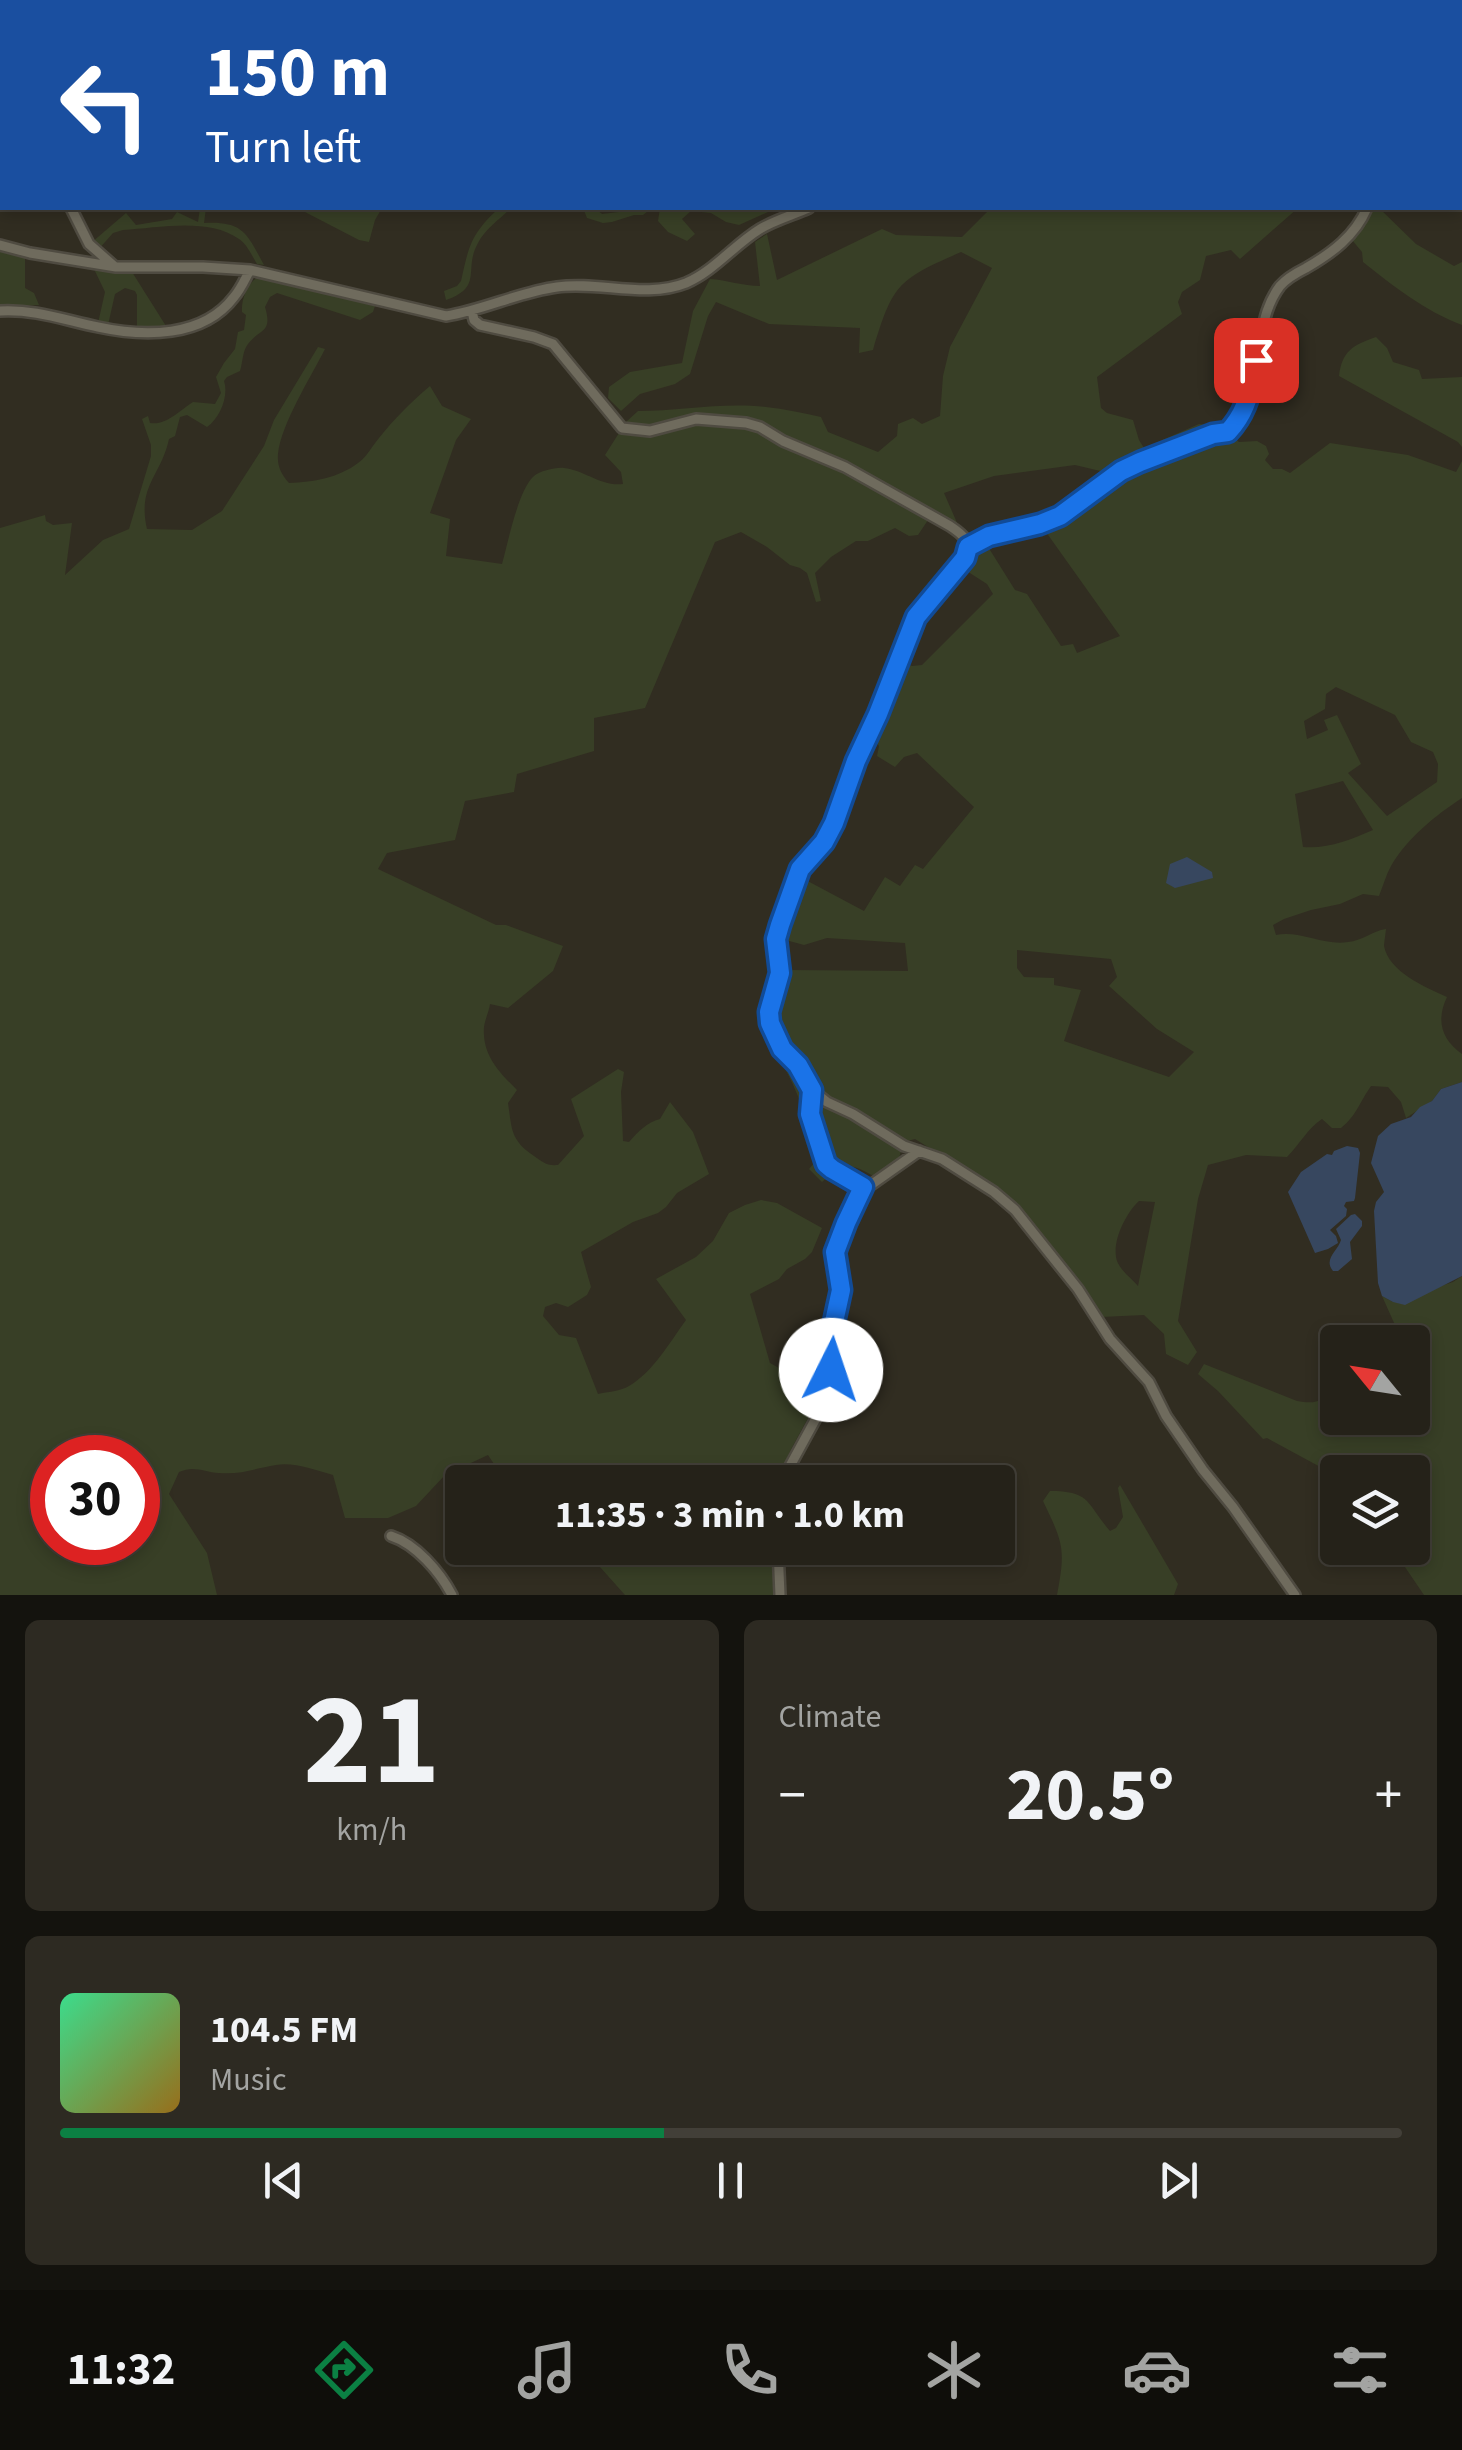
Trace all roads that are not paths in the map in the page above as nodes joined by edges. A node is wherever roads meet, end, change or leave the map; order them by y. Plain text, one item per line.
1 (72, 210) edge
2 (804, 210) edge
3 (1366, 210) edge
4 (0, 245) edge
5 (116, 267) junction
6 (250, 270) junction
7 (0, 311) edge
8 (472, 311) junction
9 (968, 547) junction
10 (812, 1090) junction
11 (904, 1146) junction
12 (919, 1151) junction
13 (900, 1163) junction
14 (863, 1187) junction
15 (791, 1465) edge
16 (390, 1536) dead end
17 (779, 1565) edge
18 (452, 1595) edge
19 (780, 1595) edge
20 (1295, 1595) edge

1 - 5 street
2 - 8 street
3 - 9 street
4 - 5 street
5 - 6 street
6 - 7 street
6 - 8 street
8 - 9 street
9 - 10 street
10 - 11 street
10 - 14 street
11 - 12 street
11 - 13 street
12 - 13 street
12 - 20 street
13 - 14 street
14 - 15 street
16 - 18 street
17 - 19 street

